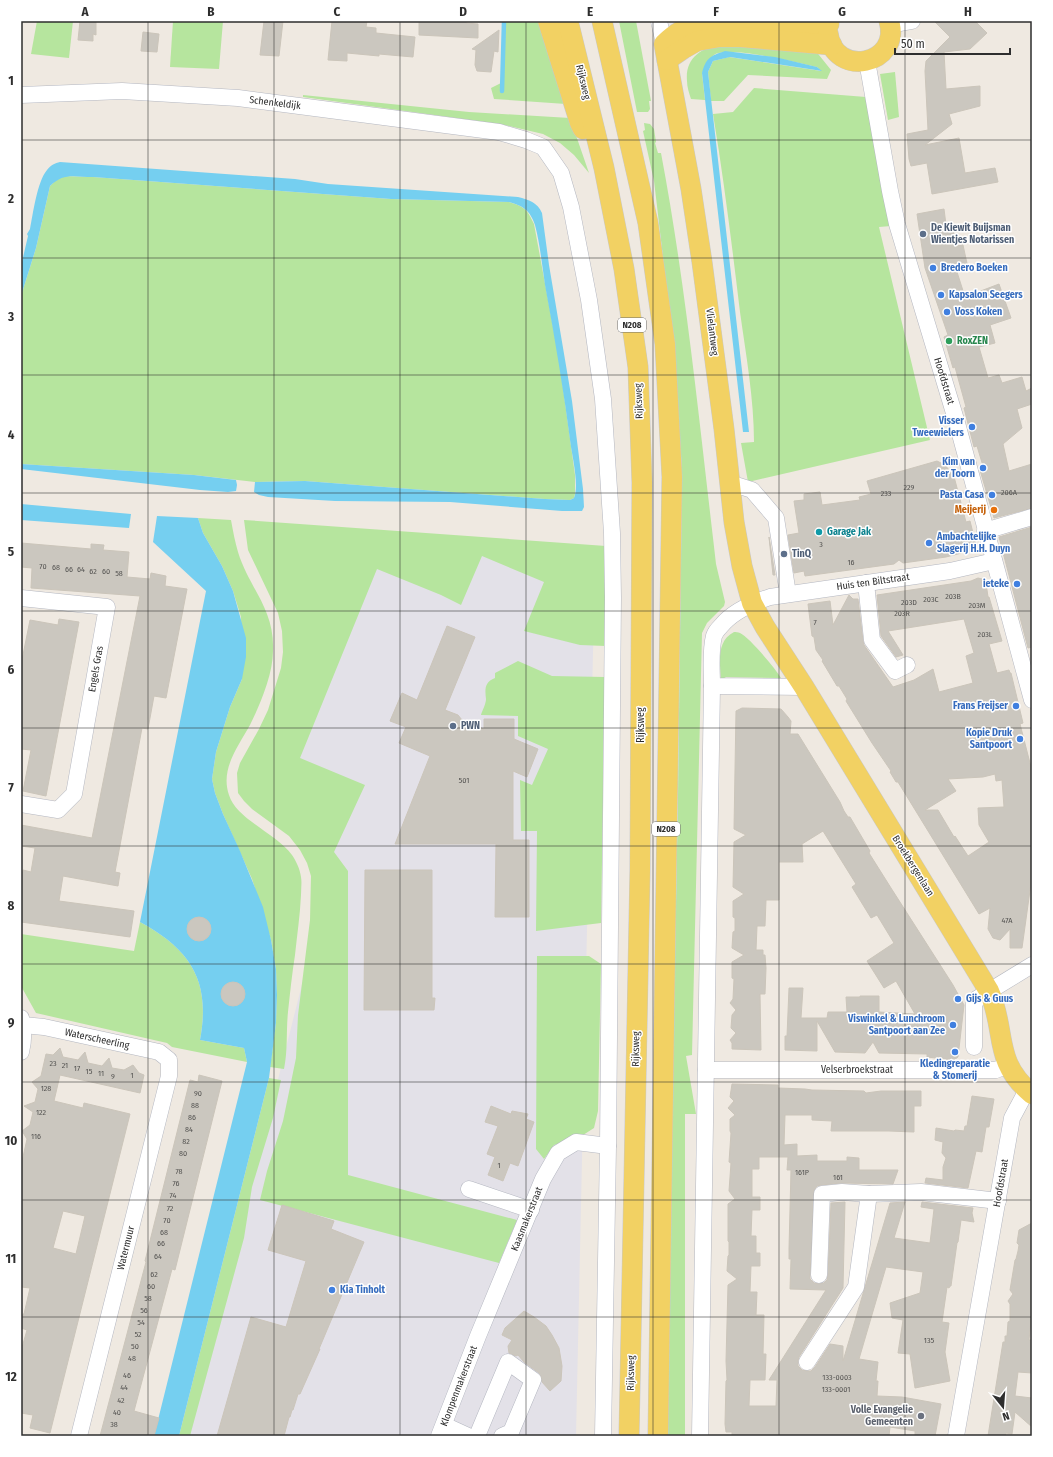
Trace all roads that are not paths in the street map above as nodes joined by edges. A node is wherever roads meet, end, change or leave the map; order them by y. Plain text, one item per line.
1 (548, 21) edge
2 (568, 21) edge
3 (659, 21) edge
4 (912, 21) edge
5 (830, 22) edge
6 (890, 23) edge
7 (605, 27) edge
8 (832, 45) junction
9 (666, 52) junction
10 (867, 61) junction
11 (21, 95) edge
12 (604, 168) junction
13 (730, 484) junction
14 (1032, 517) edge
15 (985, 531) junction
16 (994, 561) junction
17 (866, 584) junction
18 (788, 594) junction
19 (21, 598) edge
20 (752, 603) junction
21 (907, 665) dead end
22 (1030, 683) edge
23 (712, 686) junction
24 (804, 687) junction
25 (1032, 700) edge
26 (21, 804) edge
27 (1030, 971) edge
28 (983, 994) junction
29 (22, 1021) edge
30 (974, 1047) dead end
31 (21, 1052) edge
32 (169, 1060) joint
33 (1008, 1065) junction
34 (706, 1070) junction
35 (1030, 1092) edge
36 (608, 1146) junction
37 (469, 1189) dead end
38 (869, 1194) junction
39 (998, 1201) junction
40 (531, 1210) junction
41 (819, 1275) dead end
42 (478, 1336) joint
43 (807, 1362) dead end
44 (441, 1430) edge
45 (478, 1435) edge
46 (79, 1436) edge
47 (502, 1436) edge
48 (603, 1436) edge
49 (630, 1436) edge
50 (658, 1436) edge
51 (700, 1436) edge
52 (956, 1436) edge

1 - 12 main road, N208
2 - 12 main road, Rijksweg / N208
3 - 9 street, Vlielantweg
4 - 6 street
5 - 8 main road
5 - 9 main road
6 - 10 main road
7 - 50 main road, N208
8 - 9 main road
8 - 10 main road
9 - 13 main road, Vlielantweg
10 - 15 street, Hoofdstraat
11 - 36 street, Schenkeldijk
12 - 49 main road, Rijksweg / N208
13 - 18 street
13 - 20 main road, Vlielantweg
14 - 15 street
15 - 16 street, Hoofdstraat
16 - 17 street, Huis ten Biltstraat
16 - 22 street, Hoofdstraat
17 - 18 street, Huis ten Biltstraat
17 - 21 street
18 - 20 street, Huis ten Biltstraat
19 - 26 street, Engels Gras
20 - 23 street
20 - 24 main road, Broekbergenlaan
22 - 25 street, Hoofdstraat
23 - 24 street
23 - 34 street
24 - 28 main road, Broekbergenlaan
27 - 28 street
28 - 30 street
28 - 33 main road, Hoofdstraat
29 - 31 street
29 - 32 street, Waterscheerling
32 - 46 street, Watermuur
33 - 34 street, Velserbroekstraat
33 - 35 main road, Hoofdstraat
34 - 51 street
35 - 39 street, Hoofdstraat
36 - 40 street, Kaasmakerstraat
36 - 48 street
37 - 40 street
38 - 39 street
38 - 41 street
38 - 43 street
39 - 52 street, Hoofdstraat
40 - 42 street, Kaasmakerstraat
42 - 44 street, Klompenmakerstraat
44 - 45 street
45 - 47 street

